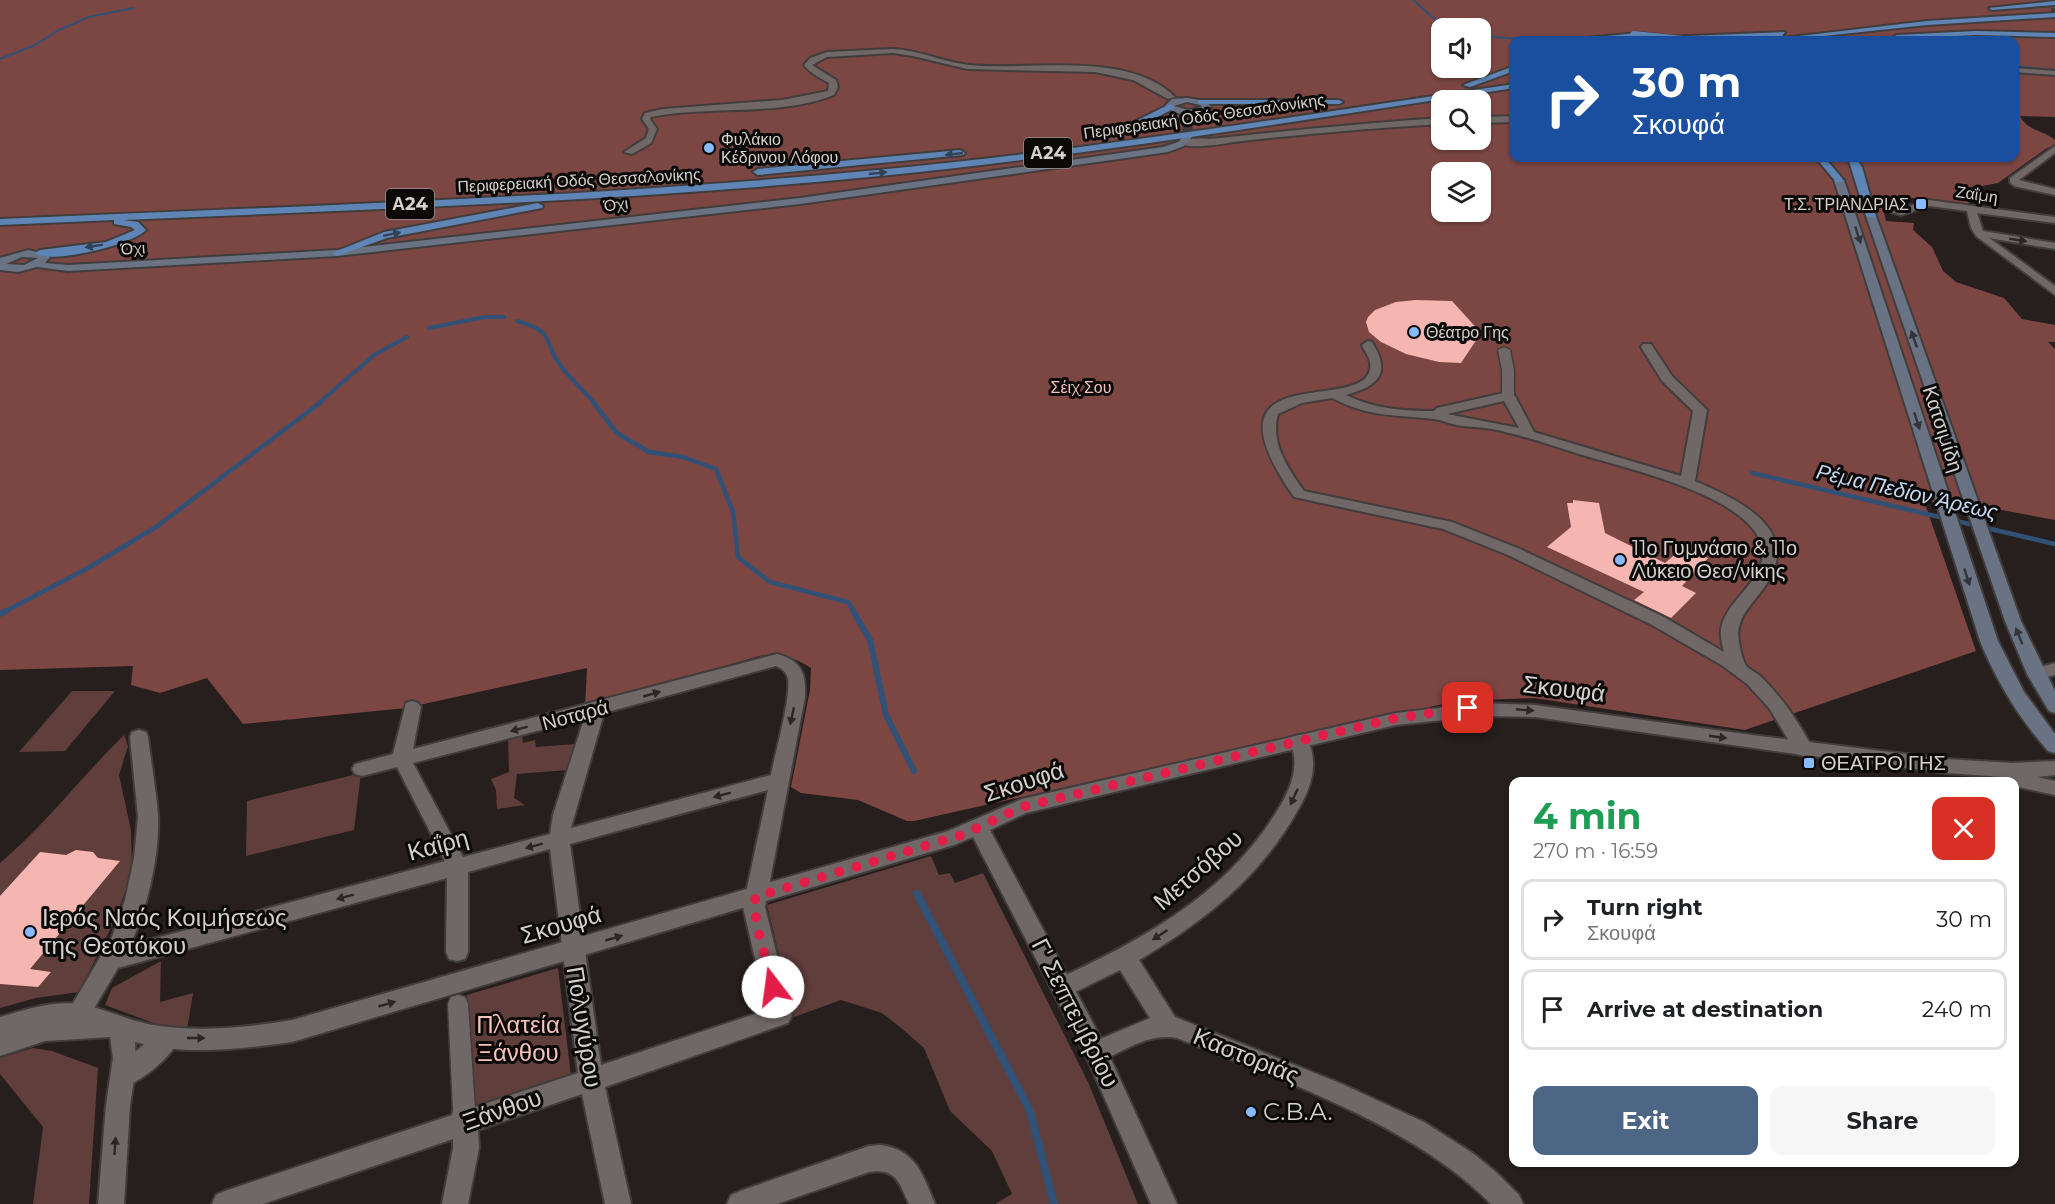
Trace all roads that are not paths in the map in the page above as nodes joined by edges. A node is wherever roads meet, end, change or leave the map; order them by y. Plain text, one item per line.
1 (2055, 3) edge
2 (1981, 9) dead end
3 (1955, 12) dead end
4 (2055, 15) edge
5 (2055, 20) edge
6 (1895, 26) junction
7 (1960, 26) junction
8 (2055, 35) edge
9 (1625, 36) edge
10 (1644, 36) edge
11 (1725, 36) edge
12 (1767, 36) edge
13 (1826, 36) edge
14 (1834, 36) edge
15 (1894, 36) edge
16 (1909, 36) edge
17 (1509, 70) edge
18 (2019, 70) edge
19 (2055, 74) edge
20 (1509, 79) edge
21 (1467, 85) junction
22 (1509, 87) edge
23 (1509, 95) edge
24 (1491, 97) edge
25 (1201, 102) junction
26 (1339, 102) junction
27 (1431, 105) edge
28 (1179, 111) junction
29 (1270, 112) dead end
30 (1322, 119) junction
31 (1509, 119) edge
32 (1491, 120) edge
33 (1202, 121) dead end
34 (1276, 121) junction
35 (1431, 122) edge
36 (1338, 127) junction
37 (1155, 128) dead end
38 (1095, 136) junction
39 (1085, 137) dead end
40 (1186, 140) joint
41 (1030, 145) dead end
42 (998, 149) dead end
43 (2055, 149) edge
44 (629, 152) dead end
45 (966, 153) dead end
46 (1823, 162) edge
47 (1831, 162) edge
48 (1847, 162) edge
49 (1854, 162) edge
50 (750, 173) dead end
51 (718, 176) dead end
52 (1858, 178) junction
53 (819, 179) junction
54 (1839, 180) junction
55 (2055, 192) edge
56 (1971, 208) junction
57 (1896, 212) dead end
58 (0, 213) edge
59 (1871, 216) joint
60 (51, 219) junction
61 (2055, 220) edge
62 (0, 222) edge
63 (1980, 234) junction
64 (2055, 246) edge
65 (337, 253) junction
66 (13, 256) junction
67 (0, 259) edge
68 (41, 260) junction
69 (0, 265) edge
70 (2026, 270) junction
71 (2055, 274) edge
72 (2055, 292) edge
73 (1368, 345) dead end
74 (1647, 347) dead end
75 (1504, 350) dead end
76 (1336, 395) junction
77 (1508, 396) junction
78 (1437, 415) junction
79 (1528, 435) junction
80 (1687, 483) junction
81 (1737, 667) junction
82 (2055, 669) edge
83 (2036, 674) junction
84 (412, 707) dead end
85 (2055, 707) edge
86 (596, 709) junction
87 (139, 737) dead end
88 (1299, 742) junction
89 (2055, 746) edge
90 (1804, 749) junction
91 (402, 759) junction
92 (1967, 768) junction
93 (2055, 768) edge
94 (362, 769) dead end
95 (2007, 777) edge
96 (778, 780) junction
97 (2019, 780) edge
98 (2055, 788) edge
99 (978, 826) junction
100 (559, 839) junction
101 (458, 866) junction
102 (755, 897) junction
103 (572, 950) junction
104 (457, 952) dead end
105 (1125, 958) junction
106 (111, 960) junction
107 (1063, 987) junction
108 (458, 1004) dead end
109 (78, 1015) junction
110 (1168, 1026) junction
111 (0, 1027) edge
112 (118, 1028) junction
113 (168, 1038) junction
114 (0, 1046) edge
115 (1096, 1052) junction
116 (124, 1076) junction
117 (591, 1080) junction
118 (465, 1116) junction
119 (111, 1204) edge
120 (225, 1204) edge
121 (455, 1204) edge
122 (618, 1204) edge
123 (741, 1204) edge
124 (922, 1204) edge
125 (1164, 1204) edge
126 (1510, 1204) edge

1 - 2 highway
3 - 6 highway
4 - 6 highway
5 - 7 highway
6 - 13 highway
7 - 14 highway
7 - 15 highway
8 - 16 highway
9 - 10 highway, bridge
11 - 12 highway
17 - 21 highway
18 - 19 street
20 - 21 highway, Περιφερειακή Οδός Θεσσαλονίκης
21 - 26 highway, Περιφερειακή Οδός Θεσσαλονίκης
22 - 34 highway, Περιφερειακή Οδός Θεσσαλονίκης / Α24
23 - 24 highway
25 - 26 highway
25 - 28 main road
25 - 28 main road
26 - 29 highway, Περιφερειακή Οδός Θεσσαλονίκης
27 - 30 highway
28 - 33 highway, Περιφερειακή Οδός Θεσσαλονίκης
28 - 38 highway, Περιφερειακή Οδός Θεσσαλονίκης
28 - 44 street
30 - 34 highway
30 - 36 street
31 - 32 street
53 -> 34 highway, Περιφερειακή Οδός Θεσσαλονίκης / Α24
35 - 36 street
36 - 40 street
37 - 38 highway, Περιφερειακή Οδός Θεσσαλονίκης / Α24
38 - 39 highway, Περιφερειακή Οδός Θεσσαλονίκης / Α24
40 - 65 main road, Όχι
41 - 42 highway, Α24
43 - 55 street
45 -> 50 highway
46 - 54 highway
47 - 54 highway
48 - 52 highway
49 - 52 highway
51 - 58 highway, Περιφερειακή Οδός Θεσσαλονίκης / Α24
52 - 59 highway
53 - 60 highway, Περιφερειακή Οδός Θεσσαλονίκης / Α24
65 -> 53 highway
54 -> 89 main road, Κατσιμίδη
56 - 57 street, Ζαΐμη
56 - 61 street, Ζαΐμη
56 - 63 street
83 -> 59 main road, Κατσιμίδη
60 - 62 highway, Περιφερειακή Οδός Θεσσαλονίκης / Α24
60 -> 68 highway
63 -> 64 street
63 - 70 street
65 - 68 main road, Όχι
66 - 67 main road
66 - 68 main road
66 - 69 main road
68 - 69 main road, Όχι
70 - 71 street
70 - 72 street
73 - 76 street
74 - 80 street
75 - 77 street
76 - 78 street
76 - 81 street
77 - 78 street
77 - 79 street
78 - 79 street
79 - 80 street
80 - 81 street
81 - 90 street
82 - 83 street
83 - 85 main road, Κατσιμίδη
84 - 91 street
86 -> 91 street, Νοταρά
86 -> 96 street, Νοταρά
86 - 100 street, Πολυγύρου
87 - 106 street
88 -> 90 street, Σκουφά
88 - 99 street, Σκουφά
88 -> 105 street, Μετσόβου
90 - 92 street, Σκουφά
91 - 94 street, Νοταρά
91 - 101 street
92 - 93 street, Σκουφά
92 - 95 street, Σκουφά
96 -> 100 street, Καΐρη
96 - 102 street
97 - 98 street, Σκουφά
99 - 102 street, Σκουφά
99 - 107 street, Γ' Σεπτεμβρίου
100 -> 101 street, Καΐρη
100 - 103 street, Πολυγύρου
101 - 104 street
101 -> 106 street, Καΐρη
103 -> 102 street, Σκουφά
102 - 117 street, Ξάνθου
113 -> 103 street, Σκουφά
103 - 117 street, Πολυγύρου
105 - 107 street, Μετσόβου
105 - 110 street
106 - 109 street
107 - 115 street, Γ' Σεπτεμβρίου
108 - 118 street
109 - 111 street
109 - 112 street
110 - 115 street, Καστοριάς
110 - 126 street, Καστοριάς
112 - 113 street, Σκουφά
112 - 114 street
112 - 116 street
113 - 116 street
115 - 125 street, Γ' Σεπτεμβρίου
119 -> 116 street
117 - 118 street, Ξάνθου
117 - 122 street, Πολυγύρου
118 - 120 street, Ξάνθου
118 - 121 street
123 - 124 street

